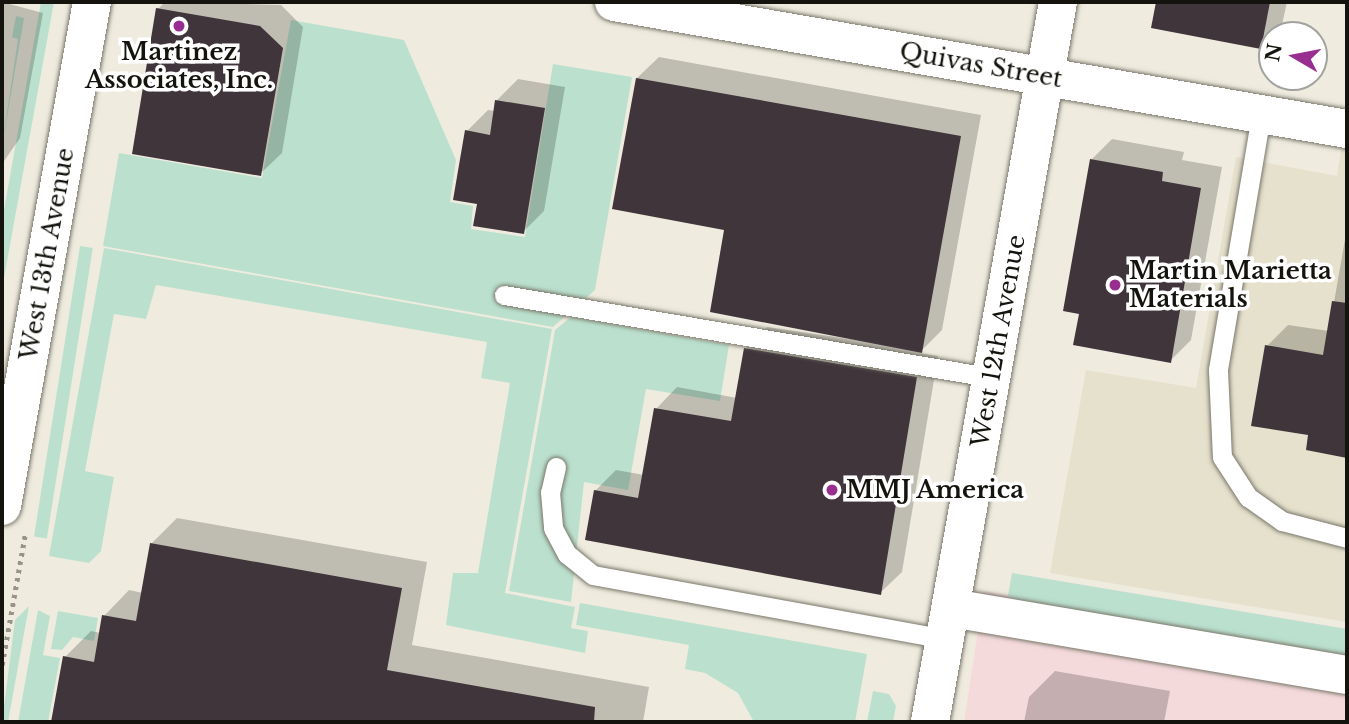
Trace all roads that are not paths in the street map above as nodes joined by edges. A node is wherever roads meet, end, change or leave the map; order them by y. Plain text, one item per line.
1 (92, 2) edge
2 (614, 2) edge
3 (1058, 2) edge
4 (1045, 76) junction
5 (1261, 115) junction
6 (1347, 130) edge
7 (505, 295) dead end
8 (991, 377) junction
9 (6, 463) edge
10 (556, 467) dead end
11 (2, 506) edge
12 (1347, 538) edge
13 (948, 623) junction
14 (1347, 675) edge
15 (930, 722) edge

1 - 9 street, West 13th Avenue
2 - 4 street, Quivas Street
3 - 4 street, West 12th Avenue
4 - 5 street, Quivas Street
4 - 8 street, West 12th Avenue
5 - 6 street, Quivas Street
5 - 12 lane
7 - 8 lane
8 - 13 street, West 12th Avenue
9 - 11 street, West 13th Avenue
10 - 13 lane
13 - 14 street
13 - 15 street, West 12th Avenue

